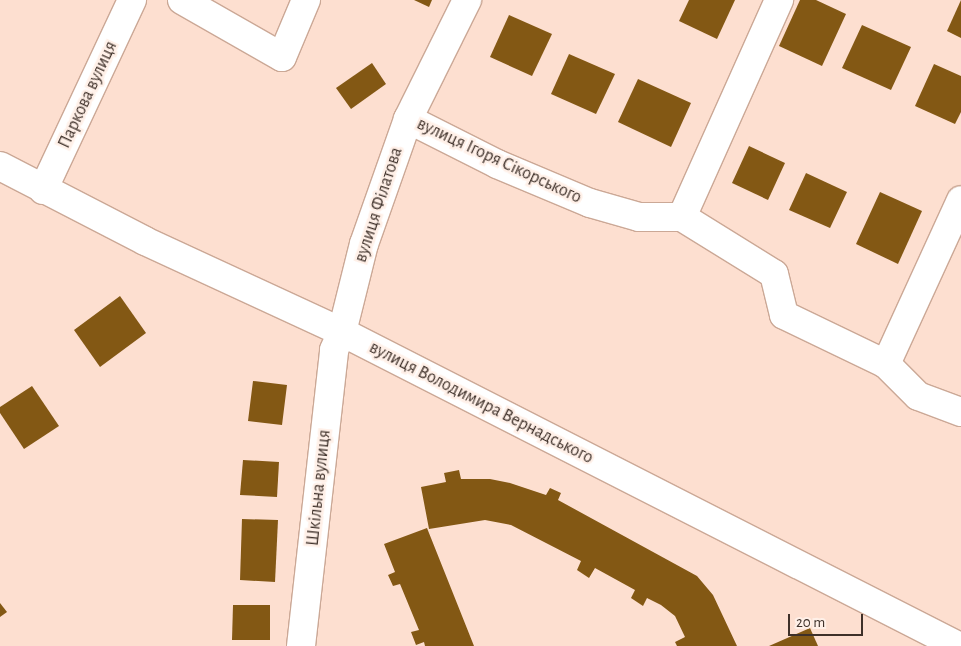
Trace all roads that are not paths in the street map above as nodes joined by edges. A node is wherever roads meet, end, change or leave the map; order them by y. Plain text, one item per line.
1 (132, 0) edge
2 (182, 0) edge
3 (306, 0) edge
4 (467, 0) edge
5 (779, 0) edge
6 (408, 119) junction
7 (0, 166) edge
8 (44, 190) junction
9 (961, 200) edge
10 (682, 217) junction
11 (342, 332) junction
12 (886, 364) junction
13 (961, 412) edge
14 (301, 646) edge
15 (958, 646) edge

1 - 8 street, Паркова вулиця
2 - 3 street
4 - 6 street, вулиця Філатова
5 - 10 street
6 - 10 street, вулиця Ігоря Сікорського
6 - 11 street, вулиця Філатова
7 - 8 street, вулиця Володимира Вернадського
8 - 11 street, вулиця Володимира Вернадського
9 - 12 street
10 - 12 street
11 - 14 street, Шкільна вулиця
11 - 15 street, вулиця Володимира Вернадського
12 - 13 street

